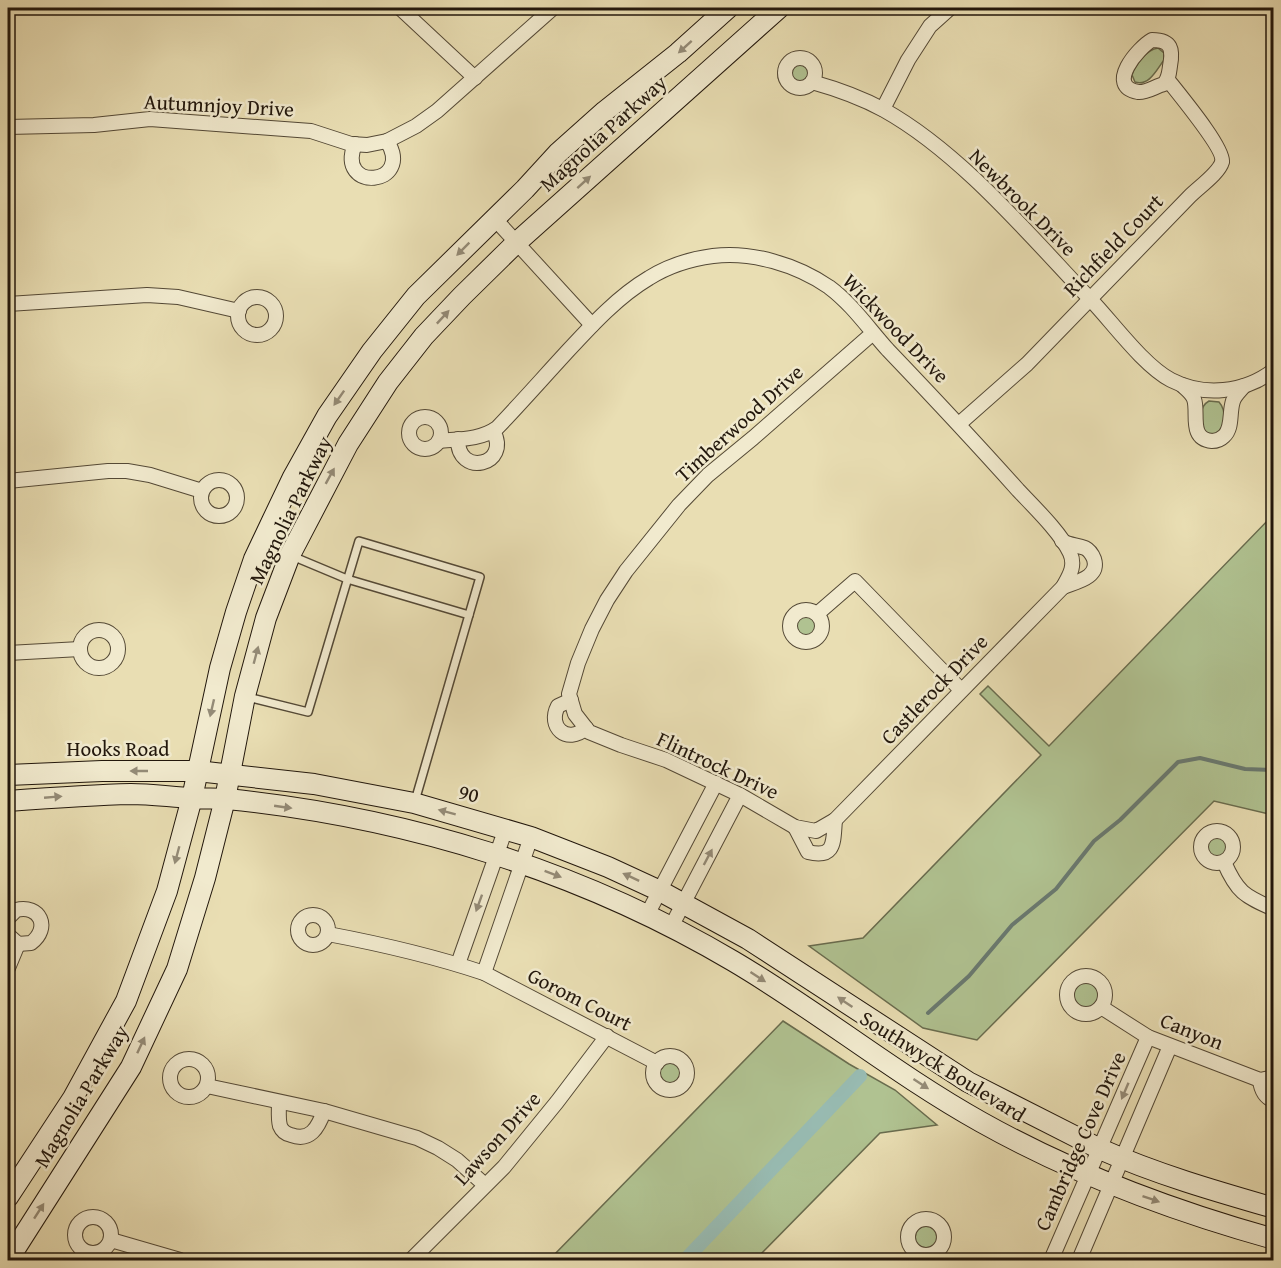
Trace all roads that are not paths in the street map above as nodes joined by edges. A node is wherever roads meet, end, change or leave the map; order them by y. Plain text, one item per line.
1 (400, 8) edge
2 (553, 8) edge
3 (728, 8) edge
4 (779, 8) edge
5 (950, 8) edge
6 (475, 78) junction
7 (1168, 80) dead end
8 (812, 82) dead end
9 (883, 109) junction
10 (8, 127) edge
11 (387, 141) junction
12 (355, 144) junction
13 (494, 218) junction
14 (516, 243) junction
15 (1090, 299) junction
16 (8, 304) edge
17 (239, 311) dead end
18 (592, 325) junction
19 (873, 333) junction
20 (1274, 370) edge
21 (1180, 384) junction
22 (1245, 385) junction
23 (959, 424) junction
24 (493, 431) junction
25 (459, 439) junction
26 (439, 441) dead end
27 (8, 481) edge
28 (202, 491) dead end
29 (1062, 542) junction
30 (290, 555) junction
31 (1073, 563) joint
32 (347, 579) junction
33 (1063, 587) junction
34 (818, 614) dead end
35 (469, 615) junction
36 (80, 649) dead end
37 (8, 653) edge
38 (962, 690) junction
39 (245, 696) junction
40 (571, 700) junction
41 (575, 714) joint
42 (586, 728) junction
43 (197, 771) junction
44 (229, 774) junction
45 (8, 775) edge
46 (716, 783) junction
47 (740, 795) junction
48 (192, 798) junction
49 (225, 799) junction
50 (8, 801) edge
51 (414, 803) junction
52 (836, 820) junction
53 (795, 827) junction
54 (506, 828) junction
55 (816, 831) joint
56 (531, 837) junction
57 (496, 854) junction
58 (522, 862) junction
59 (1224, 862) dead end
60 (660, 891) junction
61 (683, 903) junction
62 (1274, 909) edge
63 (647, 915) junction
64 (8, 918) edge
65 (671, 927) junction
66 (328, 934) dead end
67 (748, 939) junction
68 (13, 940) edge
69 (734, 962) junction
70 (458, 964) junction
71 (8, 968) edge
72 (484, 974) junction
73 (1101, 1007) dead end
74 (607, 1036) junction
75 (1148, 1037) junction
76 (1170, 1046) junction
77 (657, 1063) dead end
78 (1267, 1078) edge
79 (207, 1086) dead end
80 (1274, 1101) edge
81 (279, 1102) junction
82 (324, 1111) junction
83 (1100, 1149) junction
84 (1122, 1159) junction
85 (1089, 1174) junction
86 (1111, 1184) junction
87 (485, 1185) junction
88 (8, 1197) edge
89 (1274, 1208) edge
90 (1274, 1239) edge
91 (111, 1240) dead end
92 (8, 1260) edge
93 (180, 1260) edge
94 (411, 1260) edge
95 (1051, 1260) edge
96 (1079, 1260) edge

1 - 6 street
2 - 6 street, Autumnjoy Drive
3 -> 13 main road, Magnolia Parkway
14 -> 4 main road, Magnolia Parkway
5 - 9 street
6 - 11 street, Autumnjoy Drive
7 - 15 street, Richfield Court
8 - 9 street, Newbrook Drive
9 - 15 street, Newbrook Drive
10 - 12 street, Autumnjoy Drive
11 - 12 street, Autumnjoy Drive
11 - 12 street
13 - 14 street
13 -> 43 main road, Magnolia Parkway
14 - 18 street
30 -> 14 main road, Magnolia Parkway
15 - 21 street, Newbrook Drive
15 - 23 street, Richfield Court
16 - 17 street
18 - 19 street, Wickwood Drive
18 - 24 street, Wickwood Drive
19 - 23 street, Wickwood Drive
19 - 40 street, Timberwood Drive
20 - 22 street
21 - 22 street
21 - 22 street
23 - 29 street, Wickwood Drive
24 - 25 street
24 - 25 street
25 - 26 street
27 - 28 street
29 - 31 street, Wickwood Drive
29 - 33 street, Castlerock Drive
30 - 32 lane
39 -> 30 main road, Magnolia Parkway
31 - 33 street, Castlerock Drive
32 - 35 lane
32 - 35 lane
32 - 39 lane
33 - 38 street, Castlerock Drive
34 - 38 street
35 - 51 lane
36 - 37 street
38 - 52 street, Castlerock Drive
39 - 44 main road, Magnolia Parkway
40 - 41 street, Timberwood Drive
40 - 42 street
41 - 42 street, Flintrock Drive
42 - 46 street, Flintrock Drive
43 - 44 main road, Hooks Road
43 -> 45 main road, Hooks Road
43 - 48 main road, Magnolia Parkway
44 - 49 main road, Magnolia Parkway
44 - 51 main road, 90
46 - 47 street, Flintrock Drive
46 - 60 street
47 - 53 street, Flintrock Drive
61 -> 47 street
48 - 49 main road
50 -> 48 main road
48 -> 88 main road, Magnolia Parkway
49 -> 57 main road
92 -> 49 main road, Magnolia Parkway
54 -> 51 main road, 90
52 - 53 street
52 - 55 street, Castlerock Drive
53 - 55 street, Flintrock Drive
54 - 56 main road, 90
54 - 57 street
56 - 58 street
60 -> 56 main road, 90
57 - 58 main road
57 -> 70 street
58 -> 63 main road
58 - 72 street
59 - 62 street
60 - 61 main road, 90
60 - 63 street
61 - 65 street
61 - 67 main road, Southwyck Boulevard
63 - 65 main road
64 - 68 street
65 - 69 main road, Southwyck Boulevard
66 - 70 street, Gorom Court
67 - 69 main road
83 -> 67 main road, Southwyck Boulevard
68 - 71 street
69 -> 85 main road, Southwyck Boulevard
70 - 72 street, Gorom Court
72 - 74 street, Gorom Court
73 - 75 street, Canyon
74 - 77 street, Gorom Court
74 - 87 street, Lawson Drive
75 - 76 street, Canyon
75 -> 83 street, Cambridge Cove Drive
76 - 78 street, Canyon
76 - 84 street, Cambridge Cove Drive
78 - 80 street
79 - 81 street
81 - 82 street
81 - 82 street
82 - 87 street
83 - 84 main road, Southwyck Boulevard
83 - 85 street, Cambridge Cove Drive
84 - 86 street, Cambridge Cove Drive
84 - 89 main road, Southwyck Boulevard
85 - 86 main road, Southwyck Boulevard
85 - 95 street, Cambridge Cove Drive
86 -> 90 main road, Southwyck Boulevard
86 - 96 street, Cambridge Cove Drive
87 - 94 street, Lawson Drive
91 - 93 street

